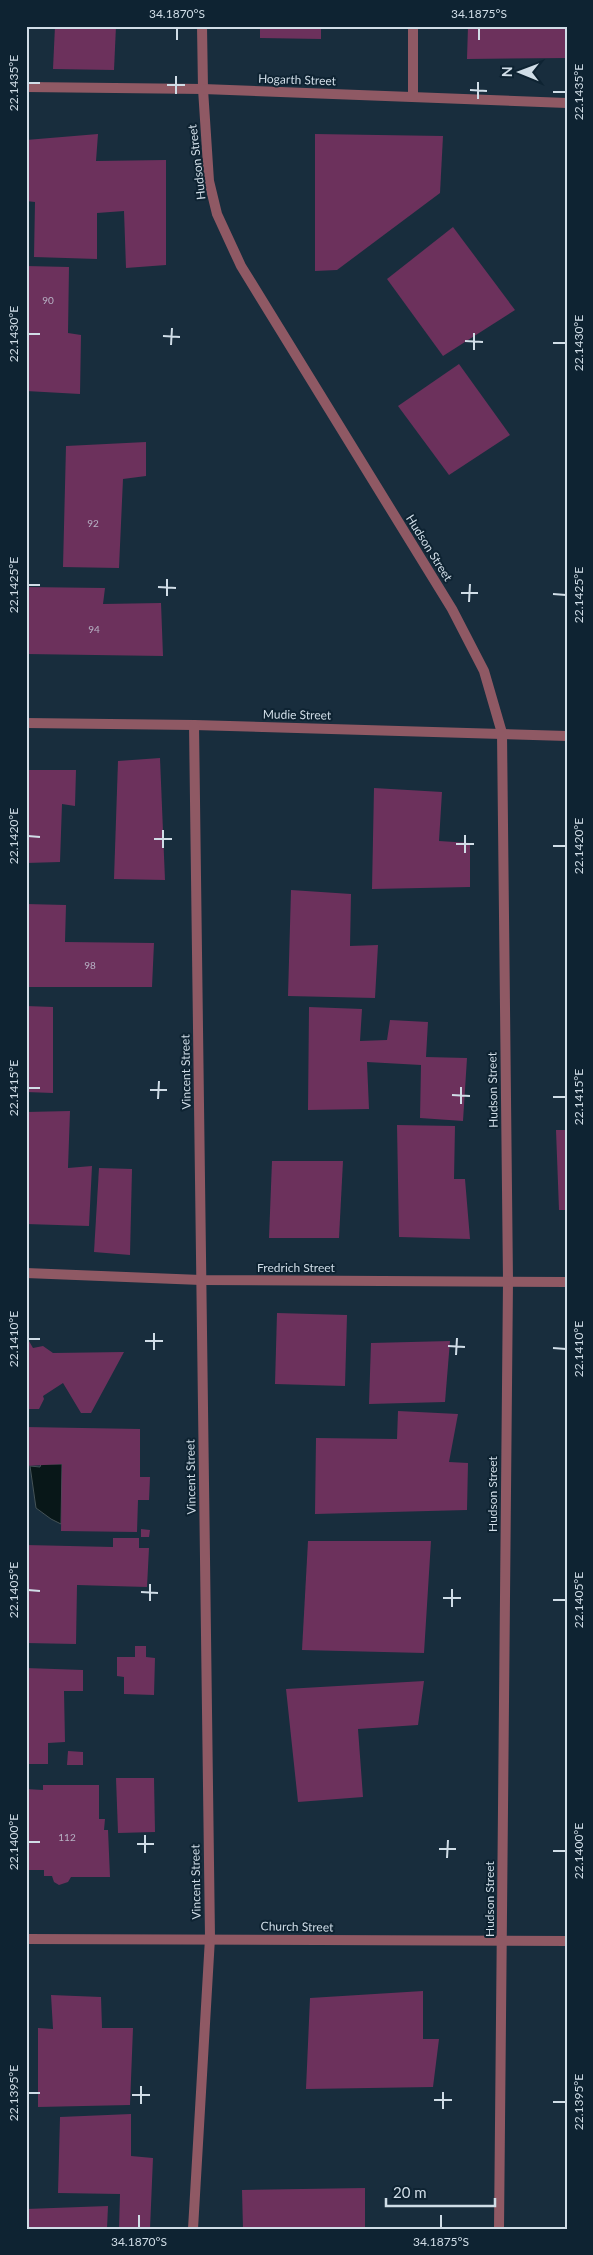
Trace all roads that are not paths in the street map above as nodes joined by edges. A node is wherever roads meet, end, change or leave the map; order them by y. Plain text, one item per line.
1 (202, 26) edge
2 (413, 26) edge
3 (26, 87) edge
4 (202, 89) junction
5 (413, 97) junction
6 (567, 104) edge
7 (26, 723) edge
8 (194, 725) junction
9 (502, 733) junction
10 (567, 736) edge
11 (26, 1273) edge
12 (201, 1280) junction
13 (508, 1281) junction
14 (567, 1282) edge
15 (210, 1938) junction
16 (26, 1939) edge
17 (567, 1941) edge
18 (502, 1942) junction
19 (193, 2229) edge
20 (499, 2229) edge

1 - 4 street, Hudson Street
2 - 5 street
3 - 4 street, Hogarth Street
4 - 5 street, Hogarth Street
4 - 9 street, Hudson Street
5 - 6 street, Hogarth Street
7 - 8 street, Mudie Street
8 - 9 street, Mudie Street
8 - 12 street, Vincent Street
9 - 10 street, Mudie Street
9 - 13 street, Hudson Street
11 - 12 street, Fredrich Street
12 - 13 street, Fredrich Street
12 - 15 street, Vincent Street
13 - 14 street, Fredrich Street
13 - 18 street, Hudson Street
15 - 16 street, Church Street
15 - 18 street, Church Street
15 - 19 street, Vincent Street
17 - 18 street, Church Street
18 - 20 street, Hudson Street

